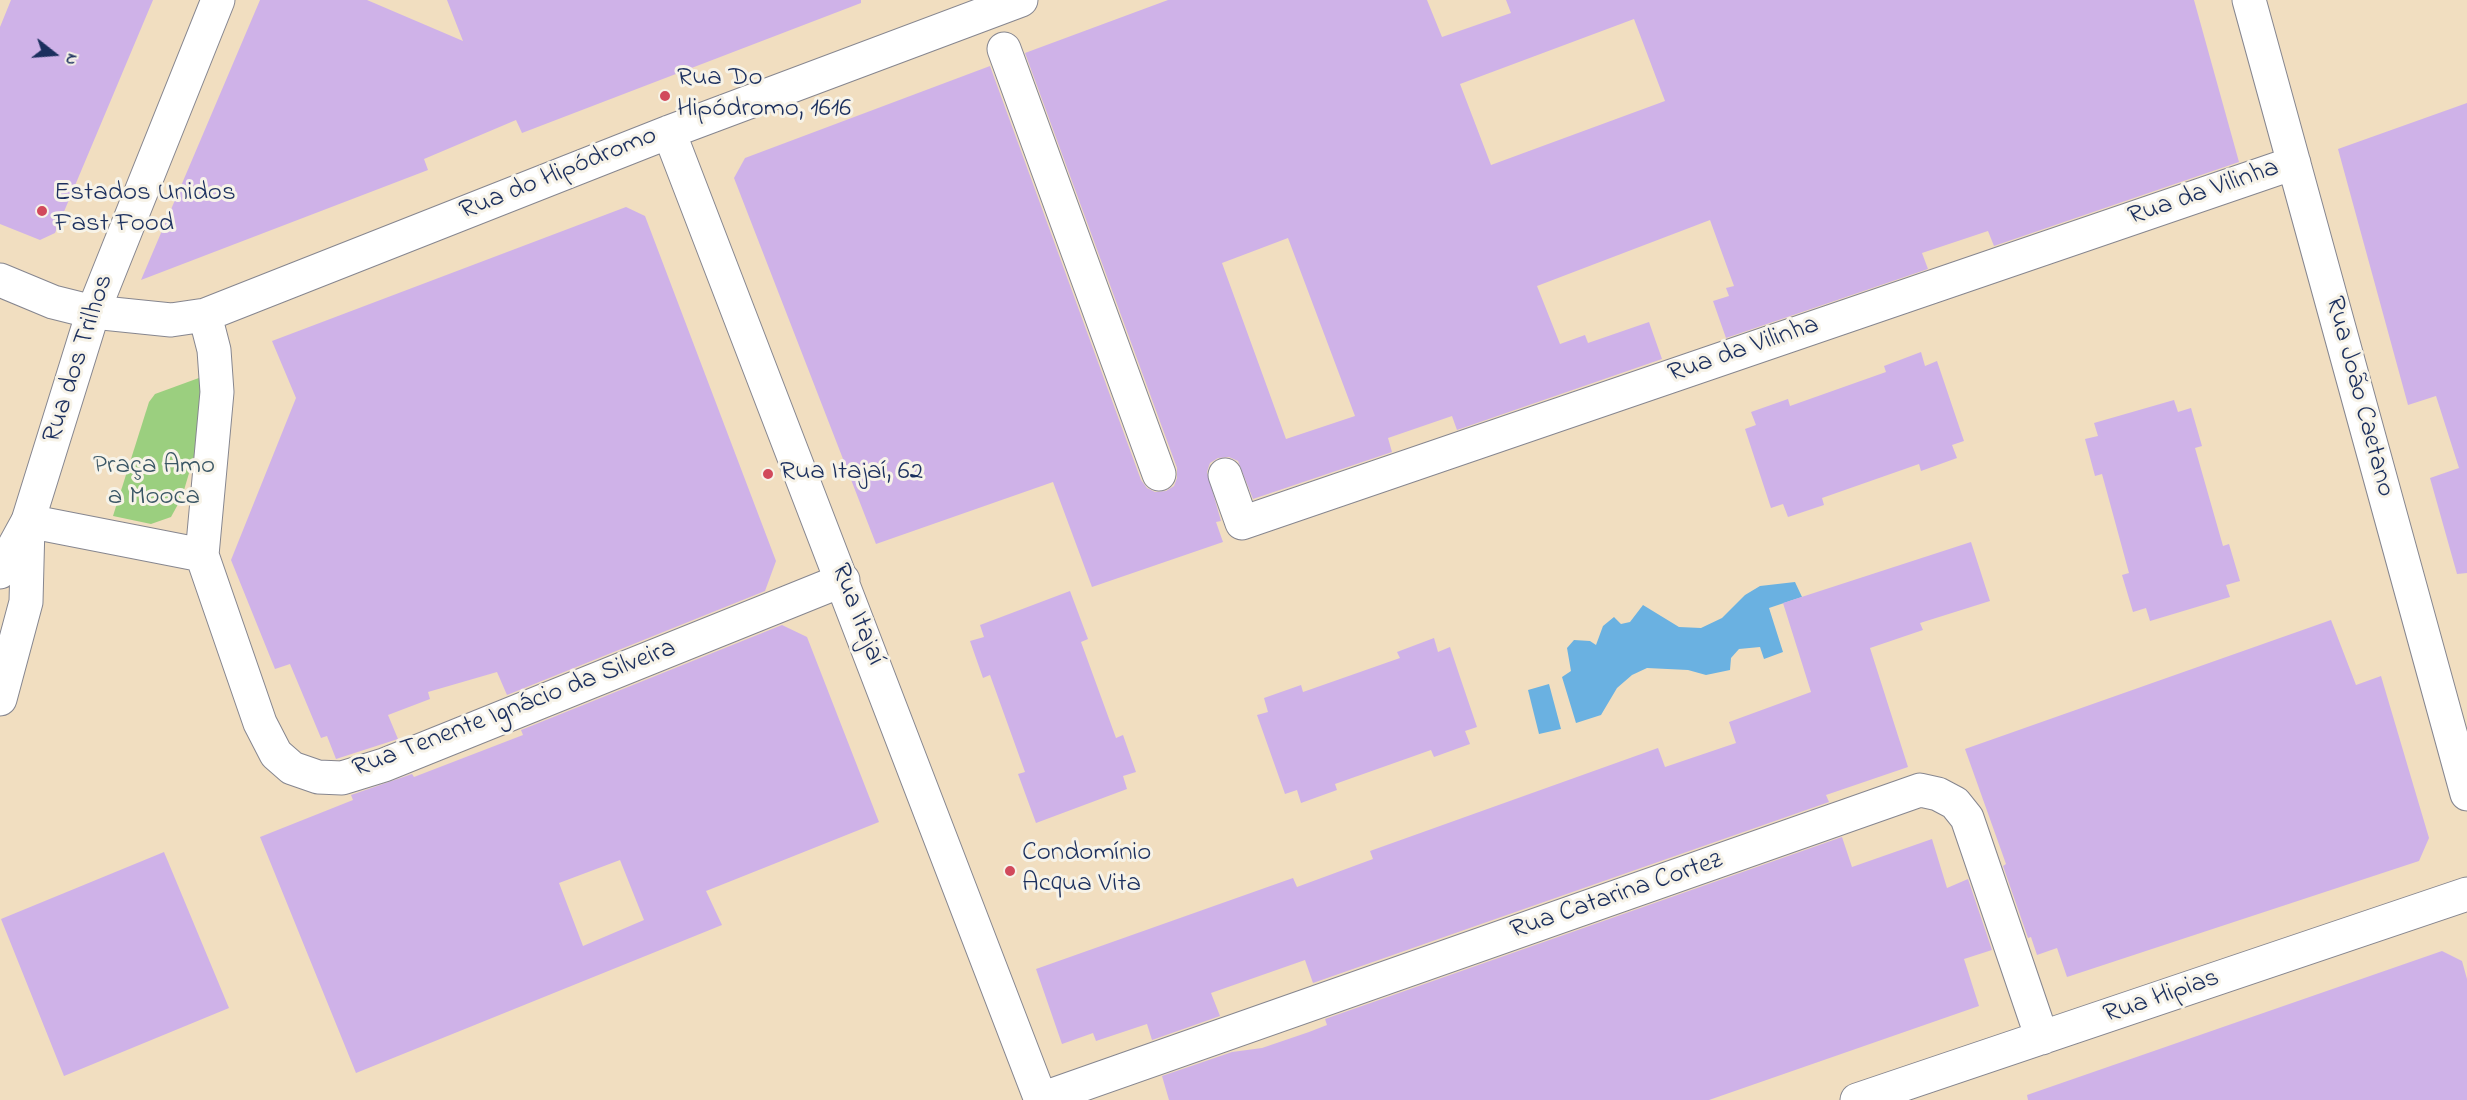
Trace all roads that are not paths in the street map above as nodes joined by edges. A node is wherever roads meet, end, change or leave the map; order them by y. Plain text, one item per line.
1 (218, 0) edge
2 (1021, 0) edge
3 (2249, 0) edge
4 (1004, 49) dead end
5 (669, 132) junction
6 (2294, 163) junction
7 (0, 280) edge
8 (93, 312) junction
9 (205, 315) junction
10 (1159, 474) dead end
11 (1225, 474) dead end
12 (28, 520) junction
13 (202, 555) junction
14 (0, 572) edge
15 (843, 580) junction
16 (0, 699) edge
17 (2467, 794) edge
18 (2467, 894) edge
19 (2042, 1038) junction
20 (1041, 1100) edge
21 (1857, 1100) edge

1 - 8 street, Rua dos Trilhos
2 - 5 street, Rua do Hipódromo
3 - 6 street, Rua João Caetano
4 - 10 street
5 - 9 street, Rua do Hipódromo
5 - 15 street, Rua Itajaí
6 - 11 street, Rua da Vilinha
6 - 17 street, Rua João Caetano
7 - 8 street, Rua do Hipódromo
8 - 9 street, Rua do Hipódromo
8 - 12 street, Rua dos Trilhos
9 - 13 street, Rua Tenente Ignácio da Silveira
12 - 13 street
12 - 14 street, Rua dos Trilhos
12 - 16 street, Rua dos Trilhos
13 - 15 street, Rua Tenente Ignácio da Silveira
15 - 20 street, Rua Itajaí
18 - 19 street, Rua Hipias
19 - 20 street, Rua Catarina Cortez
19 - 21 street, Rua Hipias

